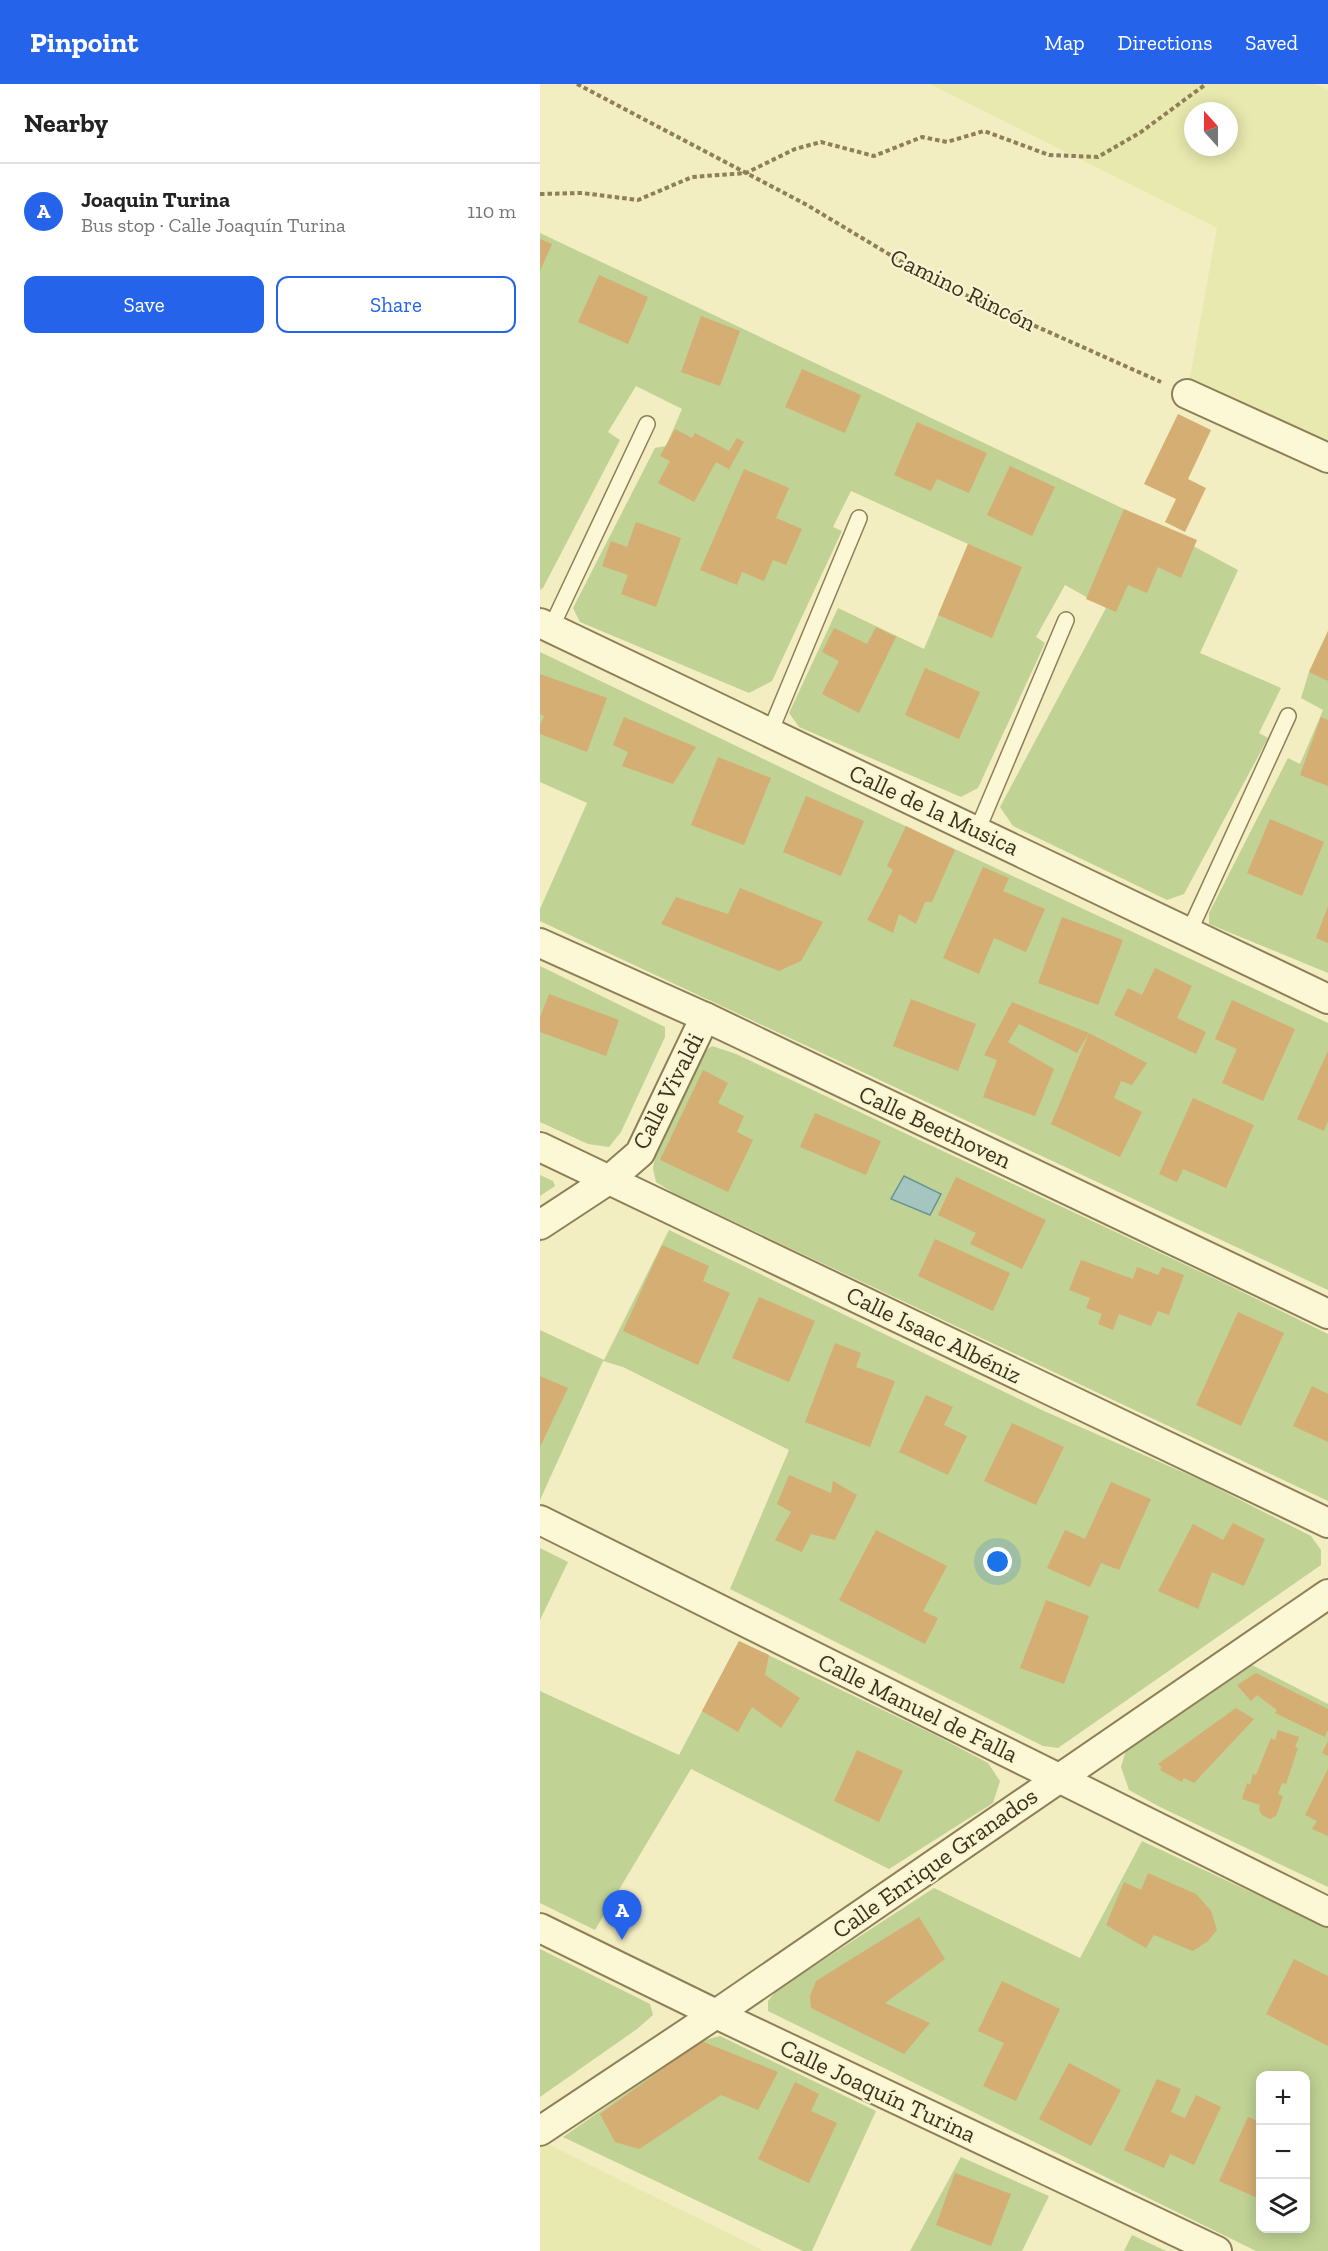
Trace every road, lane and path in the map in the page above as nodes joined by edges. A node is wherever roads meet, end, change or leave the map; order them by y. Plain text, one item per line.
1 (577, 84) edge
2 (1206, 84) edge
3 (746, 173) junction
4 (540, 194) edge
5 (1187, 394) joint
6 (647, 424) dead end
7 (1328, 458) edge
8 (859, 518) dead end
9 (1066, 620) dead end
10 (546, 625) edge
11 (1288, 716) dead end
12 (770, 732) junction
13 (977, 831) junction
14 (1189, 932) junction
15 (540, 942) edge
16 (1328, 999) edge
17 (705, 1017) junction
18 (540, 1147) edge
19 (610, 1179) junction
20 (540, 1225) edge
21 (1328, 1314) edge
22 (540, 1520) edge
23 (1328, 1523) edge
24 (1328, 1594) edge
25 (1059, 1778) junction
26 (1328, 1912) edge
27 (540, 1928) edge
28 (716, 2014) junction
29 (540, 2131) edge
30 (1217, 2251) edge

1 - 3 path, Camino Rincón
2 - 3 path
3 - 4 path
3 - 5 path, Camino Rincón
5 - 7 street
6 - 10 lane
8 - 12 lane
9 - 13 lane
10 - 12 street, Calle de la Musica
11 - 14 lane
12 - 13 street, Calle de la Musica
13 - 14 street, Calle de la Musica
14 - 16 street, Calle de la Musica
15 - 17 street, Calle Beethoven
17 - 19 street, Calle Vivaldi
17 - 21 street, Calle Beethoven
18 - 19 street, Calle Isaac Albéniz
19 - 20 street, Calle Vivaldi
19 - 23 street, Calle Isaac Albéniz
22 - 25 street, Calle Manuel de Falla
24 - 25 street, Calle Enrique Granados
25 - 26 street, Calle Manuel de Falla
25 - 28 street, Calle Enrique Granados
27 - 28 street, Calle Joaquín Turina
28 - 29 street, Calle Enrique Granados
28 - 30 street, Calle Joaquín Turina

